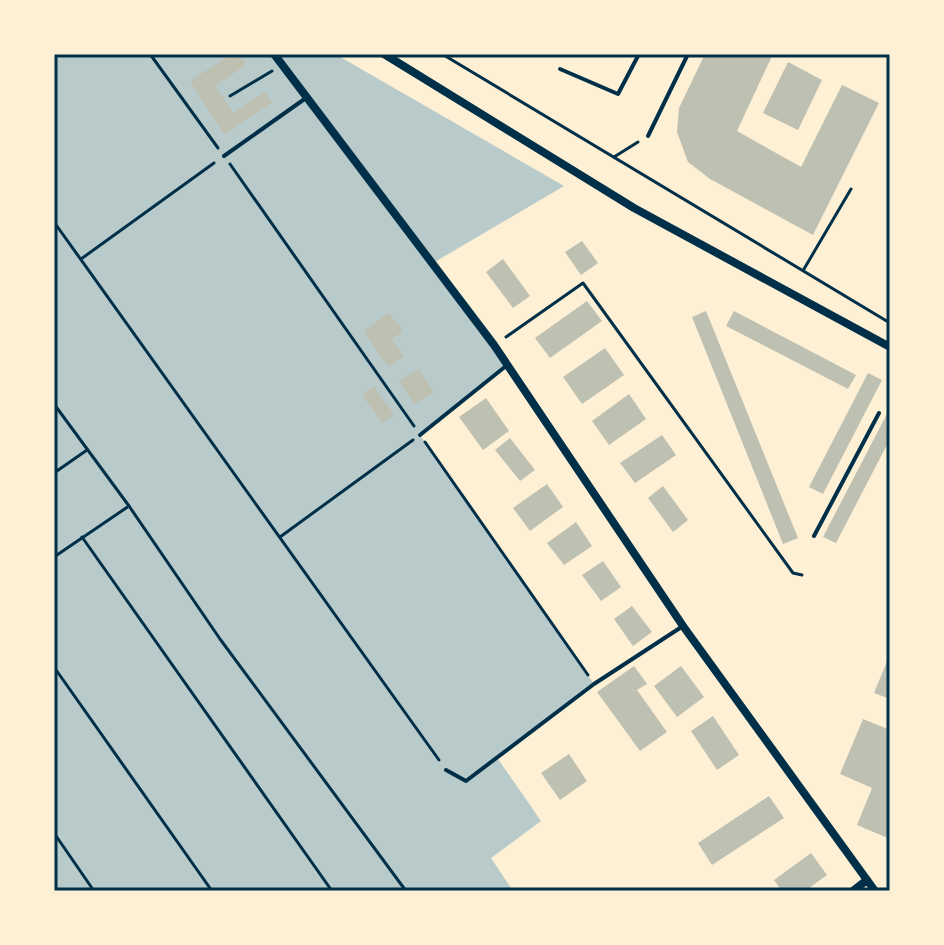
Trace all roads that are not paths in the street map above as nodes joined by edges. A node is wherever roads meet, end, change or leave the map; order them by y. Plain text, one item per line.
1 (274, 54) edge
2 (384, 54) edge
3 (639, 54) edge
4 (688, 54) edge
5 (560, 69) dead end
6 (308, 97) junction
7 (648, 136) road end
8 (224, 156) road end
9 (890, 347) edge
10 (508, 364) junction
11 (879, 413) dead end
12 (420, 435) road end
13 (814, 536) dead end
14 (683, 626) junction
15 (446, 770) road end
16 (867, 880) junction
17 (853, 891) edge
18 (875, 891) edge

1 - 6 street
2 - 9 street
3 - 5 lane
4 - 7 lane
6 - 8 lane
6 - 10 street
10 - 12 lane
10 - 14 street
11 - 13 lane
14 - 15 lane
14 - 16 street
16 - 17 street
16 - 18 street

